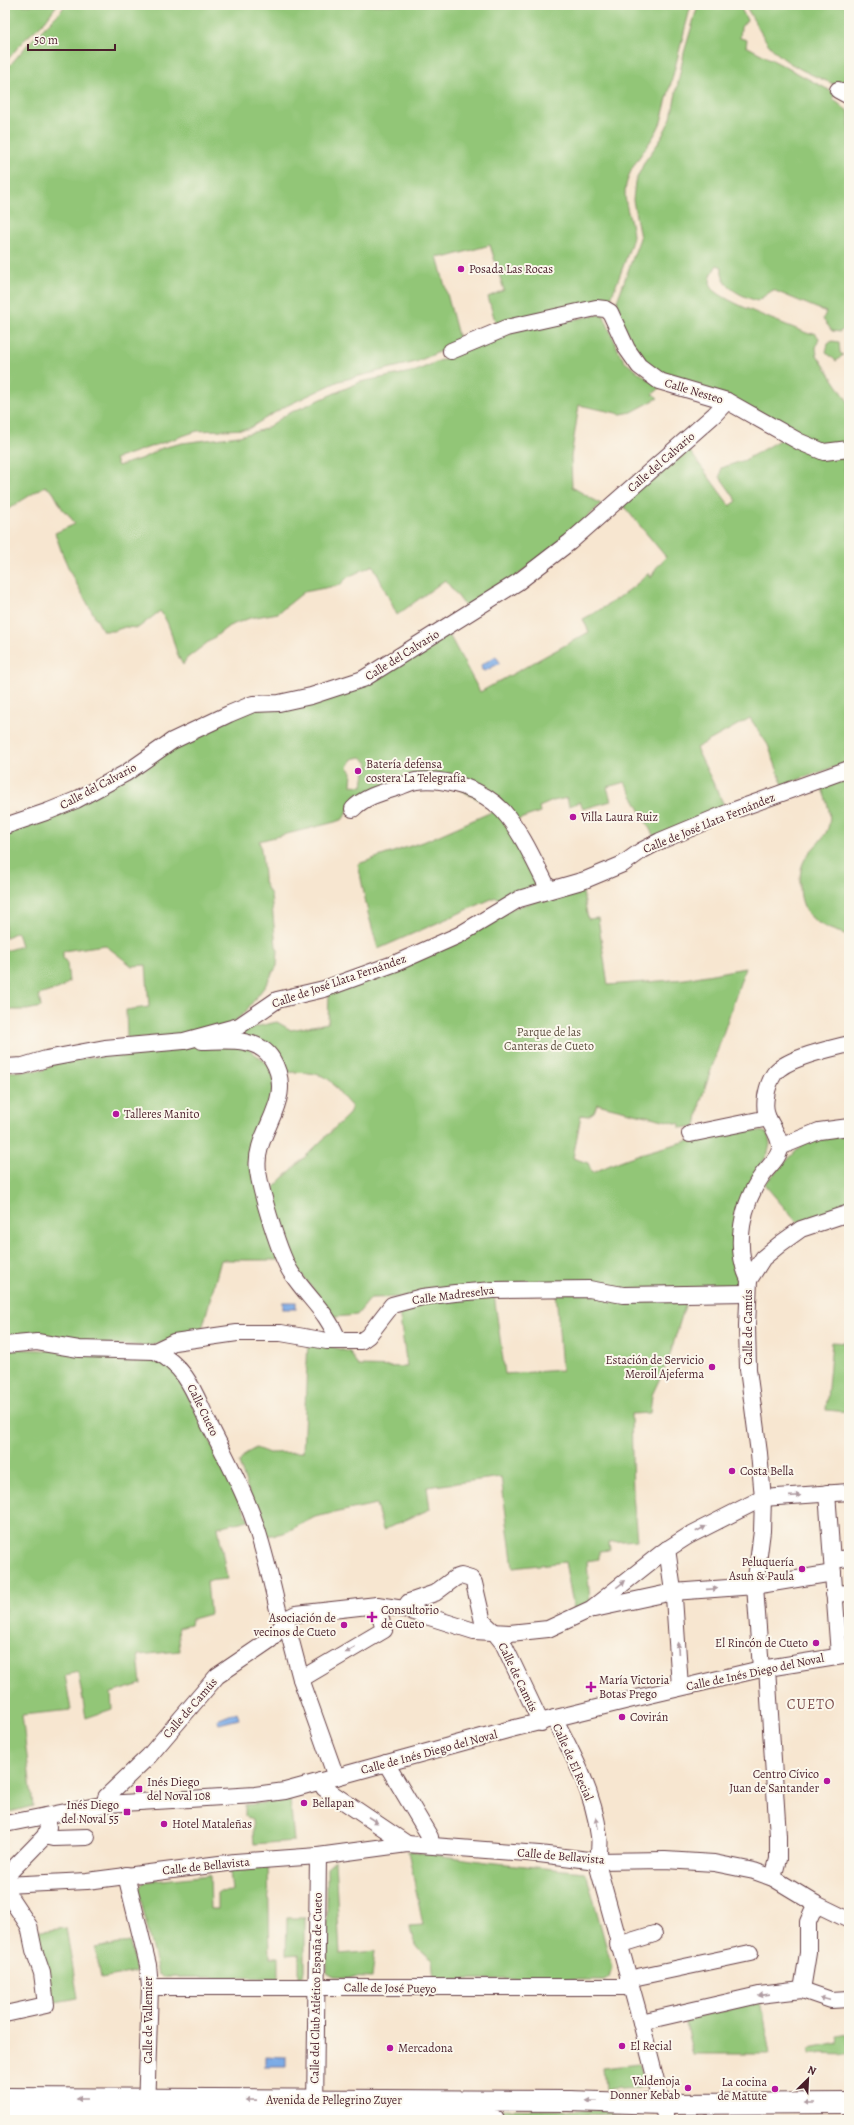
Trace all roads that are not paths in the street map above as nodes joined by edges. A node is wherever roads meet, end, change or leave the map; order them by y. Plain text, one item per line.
1 (451, 352) dead end
2 (727, 401) junction
3 (849, 449) edge
4 (849, 769) edge
5 (353, 809) dead end
6 (5, 826) edge
7 (549, 890) junction
8 (184, 1042) junction
9 (849, 1044) edge
10 (5, 1067) edge
11 (768, 1118) junction
12 (849, 1127) edge
13 (690, 1134) dead end
14 (780, 1147) junction
15 (849, 1213) edge
16 (748, 1287) junction
17 (339, 1340) junction
18 (5, 1345) edge
19 (155, 1351) junction
20 (849, 1492) edge
21 (827, 1493) junction
22 (763, 1498) junction
23 (667, 1549) junction
24 (849, 1558) edge
25 (832, 1566) junction
26 (755, 1586) junction
27 (673, 1592) junction
28 (842, 1593) edge
29 (377, 1605) junction
30 (404, 1609) junction
31 (591, 1609) junction
32 (286, 1622) junction
33 (843, 1627) edge
34 (495, 1633) junction
35 (844, 1655) edge
36 (764, 1669) junction
37 (301, 1679) junction
38 (680, 1687) junction
39 (547, 1721) junction
40 (386, 1764) junction
41 (336, 1777) junction
42 (320, 1781) junction
43 (106, 1804) junction
44 (46, 1816) junction
45 (5, 1824) edge
46 (45, 1836) junction
47 (87, 1836) dead end
48 (407, 1844) junction
49 (431, 1845) junction
50 (318, 1856) junction
51 (597, 1861) junction
52 (126, 1875) junction
53 (768, 1876) junction
54 (5, 1877) edge
55 (5, 1885) edge
56 (5, 1890) edge
57 (816, 1904) junction
58 (849, 1920) edge
59 (654, 1934) dead end
60 (618, 1945) junction
61 (750, 1953) dead end
62 (629, 1983) junction
63 (150, 1986) junction
64 (317, 1987) junction
65 (802, 1990) junction
66 (849, 1999) edge
67 (5, 2014) edge
68 (641, 2022) junction
69 (5, 2098) edge
70 (315, 2099) junction
71 (849, 2103) edge
72 (146, 2112) edge
73 (664, 2112) edge
74 (5, 2115) edge
75 (315, 2120) edge
76 (494, 2120) edge

1 - 2 street, Calle Nesteo
2 - 3 street, Calle Nesteo
2 - 6 street, Calle del Calvario
4 - 7 street, Calle de José Llata Fernández
5 - 7 street
7 - 8 street, Calle de José Llata Fernández
8 - 10 street, Calle de José Llata Fernández
8 - 17 street
9 - 11 street
11 - 13 street
11 - 14 street
12 - 14 street
14 - 16 street
15 - 16 street, Calle de Camús
16 - 17 street, Calle Madreselva
16 - 22 street, Calle de Camús
17 - 19 street, Calle Madreselva
18 - 19 street
19 - 32 street, Calle Cueto
20 - 21 street
22 -> 21 street
21 - 25 street
23 -> 22 street, Calle de Camús
22 - 26 street, Calle de Camús
23 - 27 street
31 -> 23 street, Calle de Camús
24 - 25 street, Calle de Camús
25 - 26 street, Calle de Camús
25 - 28 street
27 -> 26 street, Calle de Camús
26 - 36 street, Calle de Camús
27 - 31 street, Calle de Camús
38 -> 27 street
28 - 33 street
29 - 30 street, Calle de Camús
29 - 32 street, Calle de Camús
29 -> 37 street
30 - 34 street, Calle de Camús
30 - 34 street, Calle de Camús
31 - 34 street, Calle de Camús
32 - 37 street
32 - 43 street, Calle de Camús
33 - 35 street
34 - 39 street, Calle de Camús
35 - 36 street, Calle de Inés Diego del Noval
36 - 38 street, Calle de Inés Diego del Noval
36 - 53 street
37 - 41 street
38 - 39 street, Calle de Inés Diego del Noval
39 - 40 street, Calle de Inés Diego del Noval
51 -> 39 street, Calle de El Recial
40 - 41 street, Calle de Inés Diego del Noval
40 - 49 street
41 - 42 street, Calle de Inés Diego del Noval
42 - 43 street, Calle de Inés Diego del Noval
42 -> 48 street
43 - 44 street, Calle de Inés Diego del Noval
44 - 45 street, Calle de Inés Diego del Noval
44 - 46 street
46 - 47 street
46 - 54 street
48 - 49 street, Calle de Bellavista
48 - 50 street, Calle de Bellavista
49 - 51 street, Calle de Bellavista
50 - 52 street, Calle de Bellavista
50 - 64 street, Calle del Club Atlético España de Cueto
51 - 53 street, Calle de Bellavista
51 - 60 street, Calle de El Recial
52 - 55 street, Calle de Bellavista
52 - 63 street, Calle de Vallemier
53 - 57 street, Calle de Bellavista
56 - 67 street
57 - 58 street, Calle de Bellavista
57 - 65 street
59 - 60 street
60 - 62 street, Calle de El Recial
61 - 62 street
62 - 64 street, Calle de José Pueyo
62 - 68 street, Calle de El Recial
63 - 64 street, Calle de José Pueyo
63 - 72 street, Calle de Vallemier
64 - 70 street, Calle del Club Atlético España de Cueto
66 -> 65 street
65 -> 68 street
68 - 73 street, Calle de El Recial
72 -> 69 main road, Avenida de Pellegrino Zuyer
70 -> 72 main road, Avenida de Pellegrino Zuyer
73 -> 70 main road, Avenida de Pellegrino Zuyer
70 - 75 street, Calle del Club Atlético España de Cueto
71 -> 73 main road, Avenida de Pellegrino Zuyer
72 - 74 main road, Avenida de Pellegrino Zuyer
72 - 75 main road, Avenida de Pellegrino Zuyer
75 - 76 main road, Avenida de Pellegrino Zuyer

